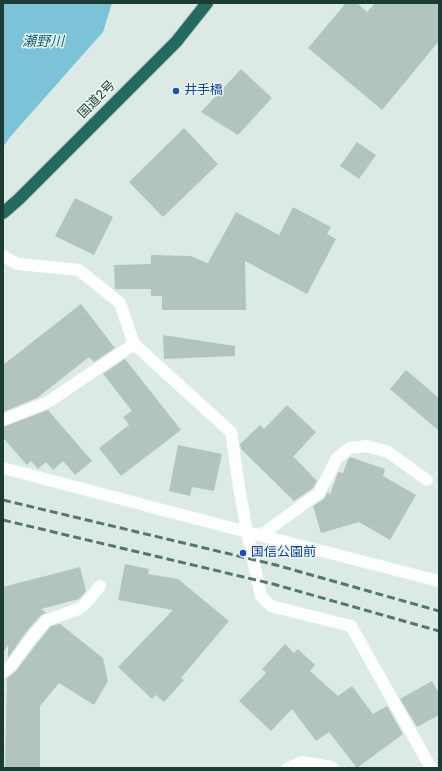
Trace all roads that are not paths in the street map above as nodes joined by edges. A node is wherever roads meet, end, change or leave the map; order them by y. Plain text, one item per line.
1 (206, 3) edge
2 (3, 213) edge
3 (3, 256) edge
4 (134, 344) junction
5 (3, 420) edge
6 (3, 468) edge
7 (427, 480) dead end
8 (247, 532) junction
9 (261, 535) junction
10 (439, 580) edge
11 (100, 586) dead end
12 (3, 672) edge
13 (288, 768) edge
14 (333, 768) edge
15 (432, 768) edge

1 - 2 highway, 国道2号
3 - 4 street
4 - 5 street
4 - 8 street
6 - 8 street
7 - 9 street
8 - 9 street
8 - 15 street
9 - 10 street
11 - 12 street
13 - 14 street

